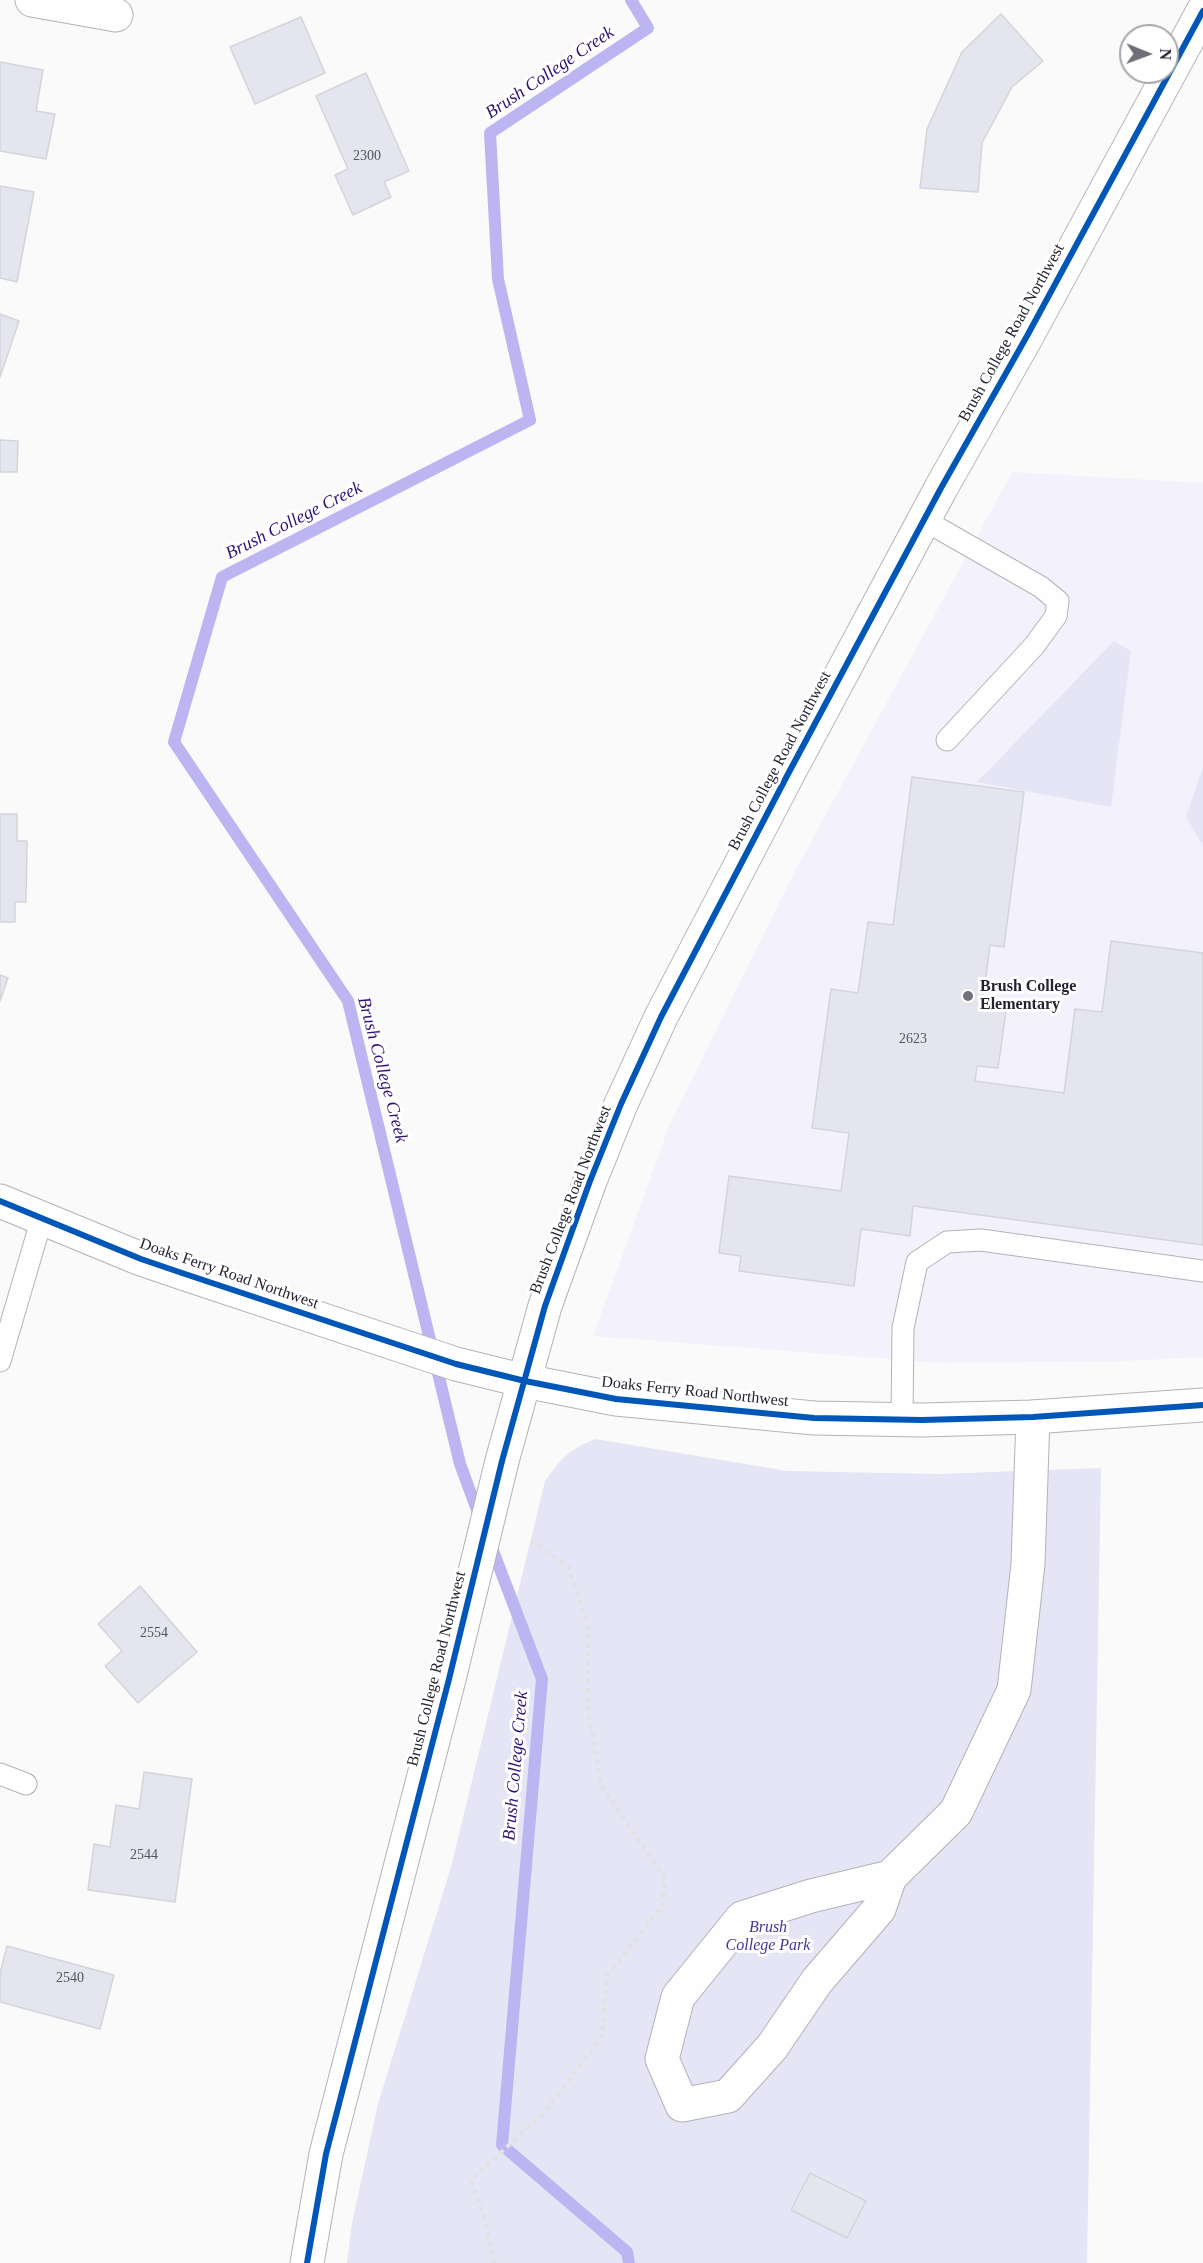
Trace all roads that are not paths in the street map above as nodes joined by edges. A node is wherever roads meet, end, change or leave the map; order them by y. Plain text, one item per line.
1 (32, 0) edge
2 (1203, 11) edge
3 (116, 15) dead end
4 (924, 519) junction
5 (947, 740) dead end
6 (0, 1200) edge
7 (42, 1218) junction
8 (1203, 1270) edge
9 (0, 1361) edge
10 (525, 1381) junction
11 (1203, 1405) edge
12 (1033, 1417) junction
13 (902, 1419) junction
14 (0, 1774) edge
15 (26, 1784) dead end
16 (890, 1877) junction
17 (307, 2263) edge

1 - 3 street
2 - 4 street, Brush College Road Northwest
4 - 5 lane
4 - 10 street, Brush College Road Northwest
6 - 7 street, Doaks Ferry Road Northwest
7 - 9 lane
7 - 10 street, Doaks Ferry Road Northwest
8 - 13 lane
10 - 13 street, Doaks Ferry Road Northwest
10 - 17 street, Brush College Road Northwest
11 - 12 street, Doaks Ferry Road Northwest
12 - 13 street, Doaks Ferry Road Northwest
12 - 16 street
14 - 15 lane
16 - 16 street

